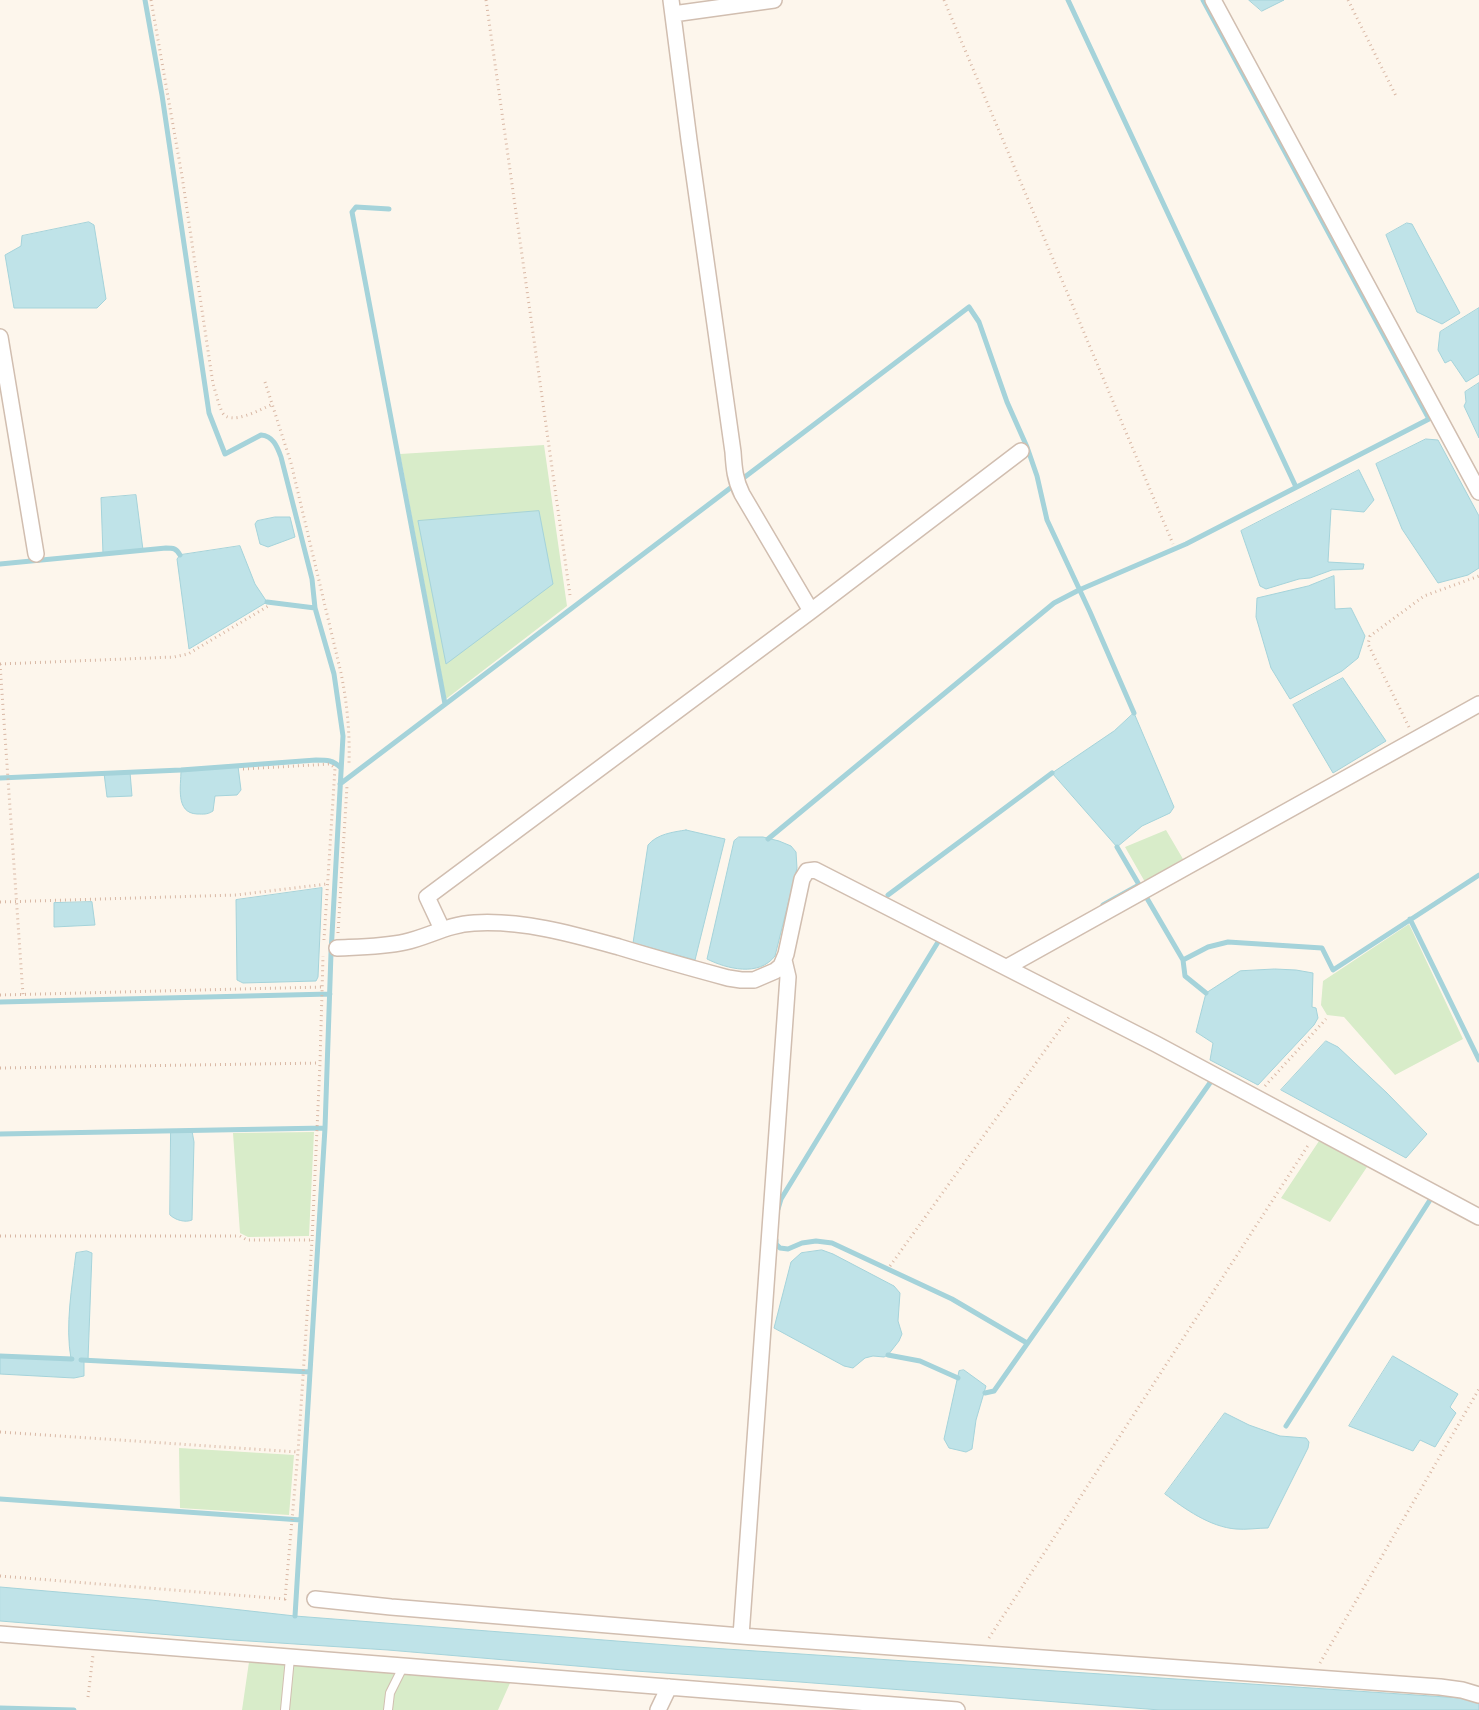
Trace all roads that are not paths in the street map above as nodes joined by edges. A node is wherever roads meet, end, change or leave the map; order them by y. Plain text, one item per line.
1 (774, 0) edge
2 (1213, 0) edge
3 (672, 7) edge
4 (0, 338) edge
5 (1021, 451) dead end
6 (1479, 492) edge
7 (36, 554) dead end
8 (811, 611) junction
9 (1479, 704) edge
10 (442, 929) junction
11 (337, 948) road end
12 (784, 960) junction
13 (1007, 967) junction
14 (1479, 1217) edge
15 (315, 1599) dead end
16 (0, 1634) edge
17 (741, 1636) junction
18 (290, 1658) junction
19 (403, 1667) junction
20 (669, 1687) junction
21 (1479, 1695) edge
22 (285, 1710) edge
23 (388, 1710) edge
24 (658, 1710) edge
25 (957, 1710) edge

1 - 3 street
2 - 6 street
3 - 8 street
4 - 7 street
5 - 8 street
8 - 10 street
9 - 13 street
10 - 11 street
10 - 12 street
12 - 13 street
12 - 17 street
13 - 14 street
15 - 17 street
16 - 18 street
17 - 21 street
18 - 19 street
18 - 22 lane
19 - 20 street
19 - 23 lane
20 - 24 street
20 - 25 street

